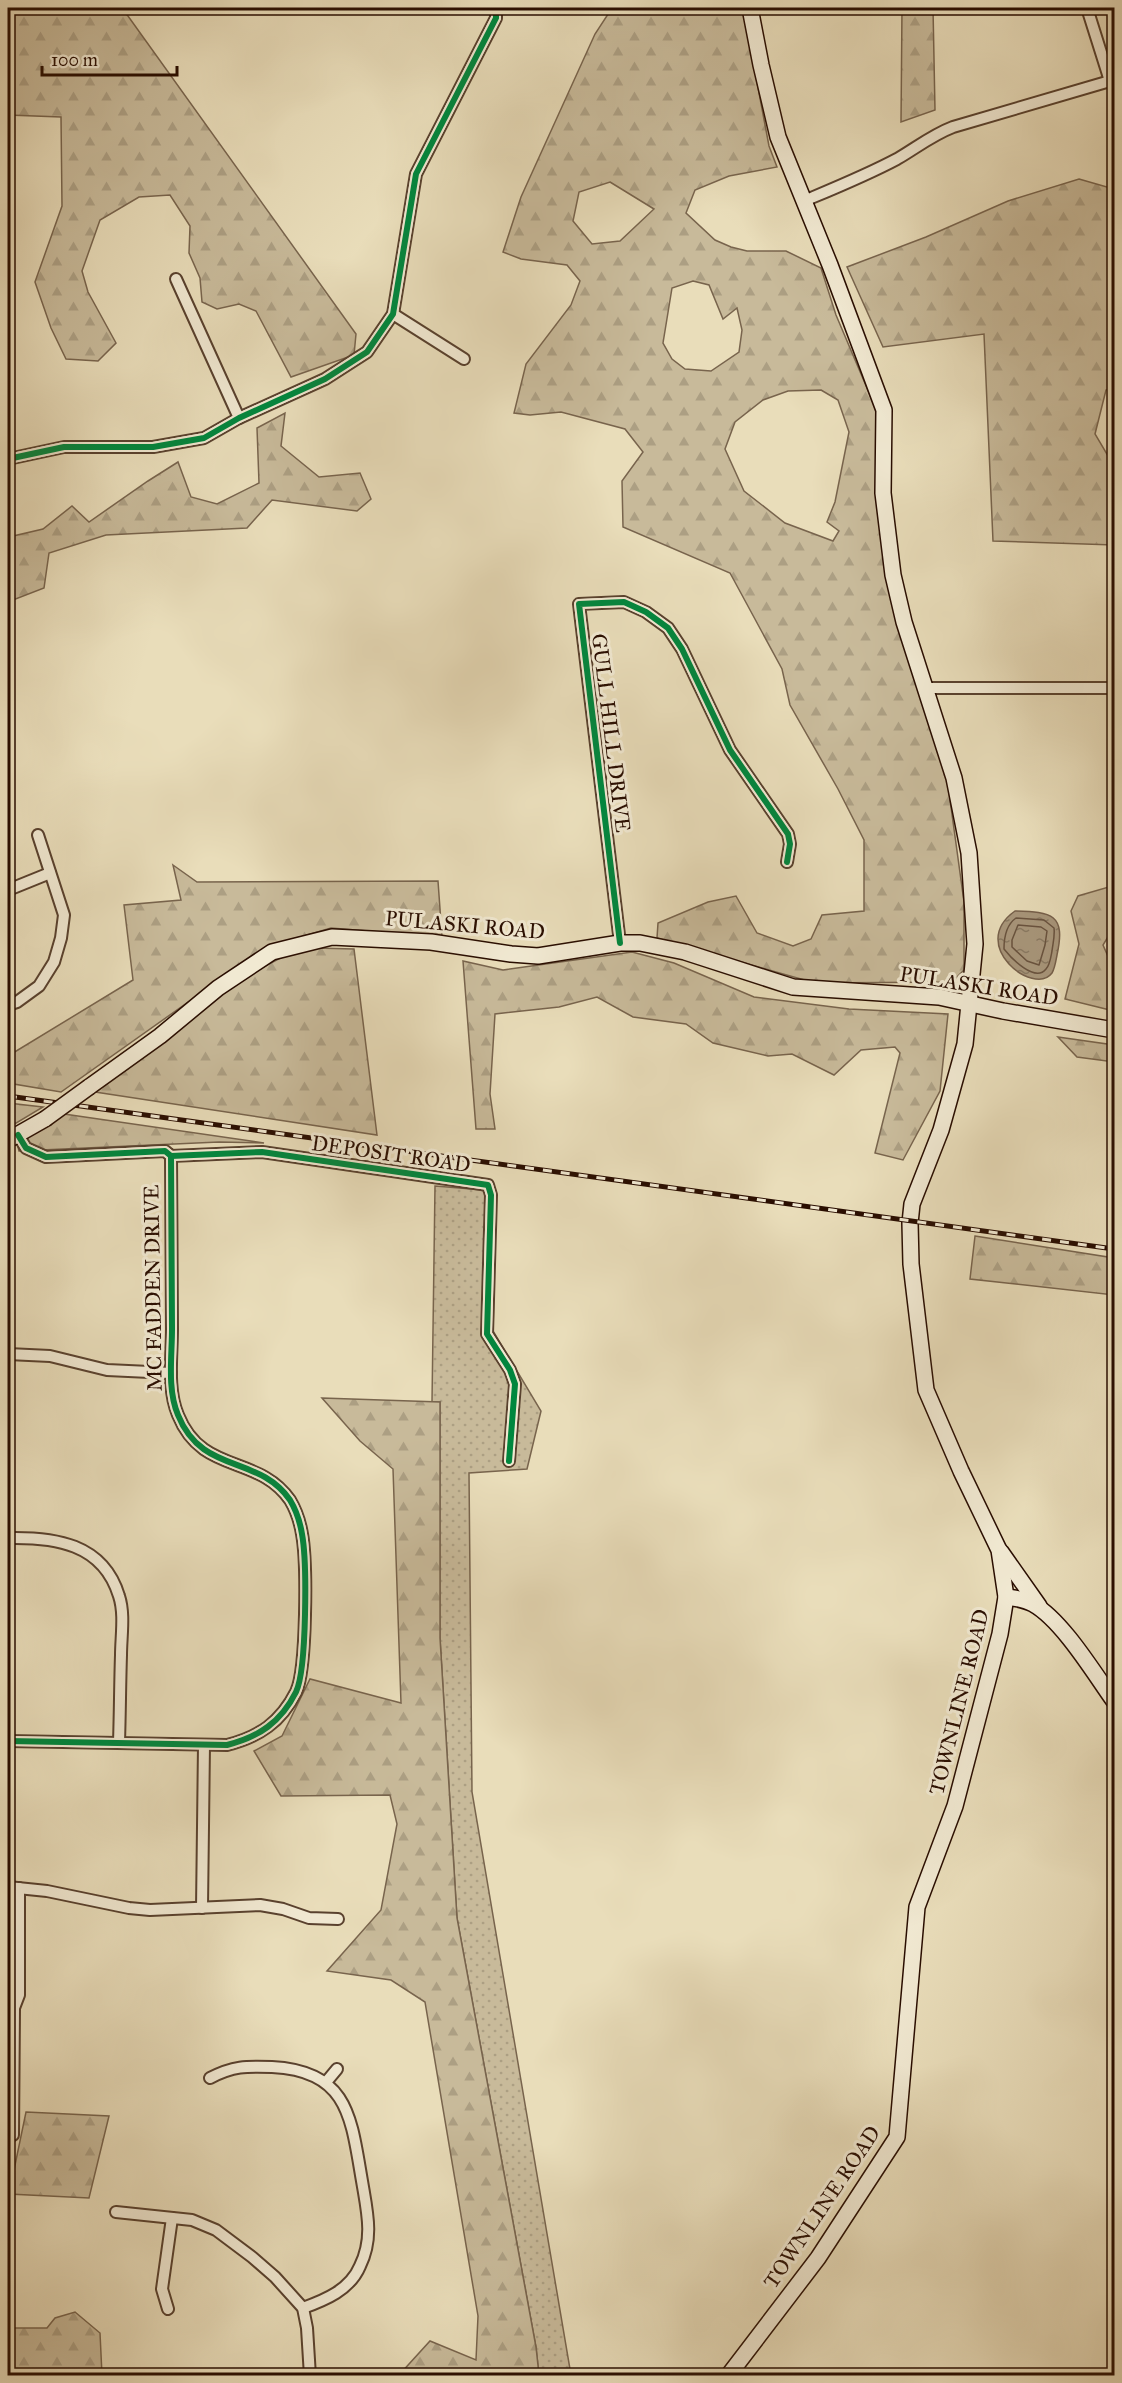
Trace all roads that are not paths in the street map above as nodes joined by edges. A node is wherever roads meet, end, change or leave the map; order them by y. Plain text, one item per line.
1 (496, 8) edge
2 (750, 8) edge
3 (1087, 8) edge
4 (1112, 84) edge
5 (804, 201) junction
6 (176, 279) dead end
7 (393, 314) junction
8 (464, 359) dead end
9 (239, 418) junction
10 (8, 459) edge
11 (926, 688) junction
12 (1114, 688) edge
13 (38, 835) dead end
14 (787, 862) dead end
15 (50, 873) junction
16 (8, 890) edge
17 (620, 943) junction
18 (969, 1004) junction
19 (8, 1005) edge
20 (1114, 1030) edge
21 (13, 1138) edge
22 (171, 1156) junction
23 (8, 1354) edge
24 (171, 1372) junction
25 (509, 1461) dead end
26 (8, 1538) edge
27 (999, 1550) junction
28 (1006, 1597) junction
29 (1040, 1609) junction
30 (1114, 1701) edge
31 (8, 1741) edge
32 (119, 1743) junction
33 (204, 1745) junction
34 (13, 1888) edge
35 (202, 1908) junction
36 (338, 1919) dead end
37 (337, 2068) dead end
38 (210, 2078) dead end
39 (327, 2081) junction
40 (13, 2135) dead end
41 (116, 2212) dead end
42 (172, 2218) junction
43 (303, 2308) junction
44 (168, 2309) dead end
45 (310, 2376) edge
46 (728, 2376) edge

1 - 7 street
2 - 5 main road, TOWNLINE ROAD
3 - 4 street
4 - 5 street
5 - 11 main road, TOWNLINE ROAD
6 - 9 street
7 - 8 street
7 - 9 street
9 - 10 street
11 - 12 street
11 - 18 main road, TOWNLINE ROAD
13 - 15 street
14 - 17 street, GULL HILL DRIVE
15 - 16 street
15 - 19 street
17 - 18 main road, PULASKI ROAD
17 - 21 main road, PULASKI ROAD, bridge
18 - 20 main road, PULASKI ROAD
18 - 27 main road, TOWNLINE ROAD
21 - 22 street, DEPOSIT ROAD
22 - 24 street, MC FADDEN DRIVE
22 - 25 street, DEPOSIT ROAD
23 - 24 street
24 - 33 street, MC FADDEN DRIVE
26 - 32 street
27 - 28 main road, TOWNLINE ROAD
27 - 29 main road
28 - 29 main road
28 - 46 main road, TOWNLINE ROAD
29 - 30 main road
31 - 32 street, MC FADDEN DRIVE
32 - 33 street, MC FADDEN DRIVE
33 - 35 street
34 - 35 street
34 - 40 street
35 - 36 street
37 - 39 street
38 - 39 street
39 - 43 street
41 - 42 street
42 - 43 street
42 - 44 street
43 - 45 street

